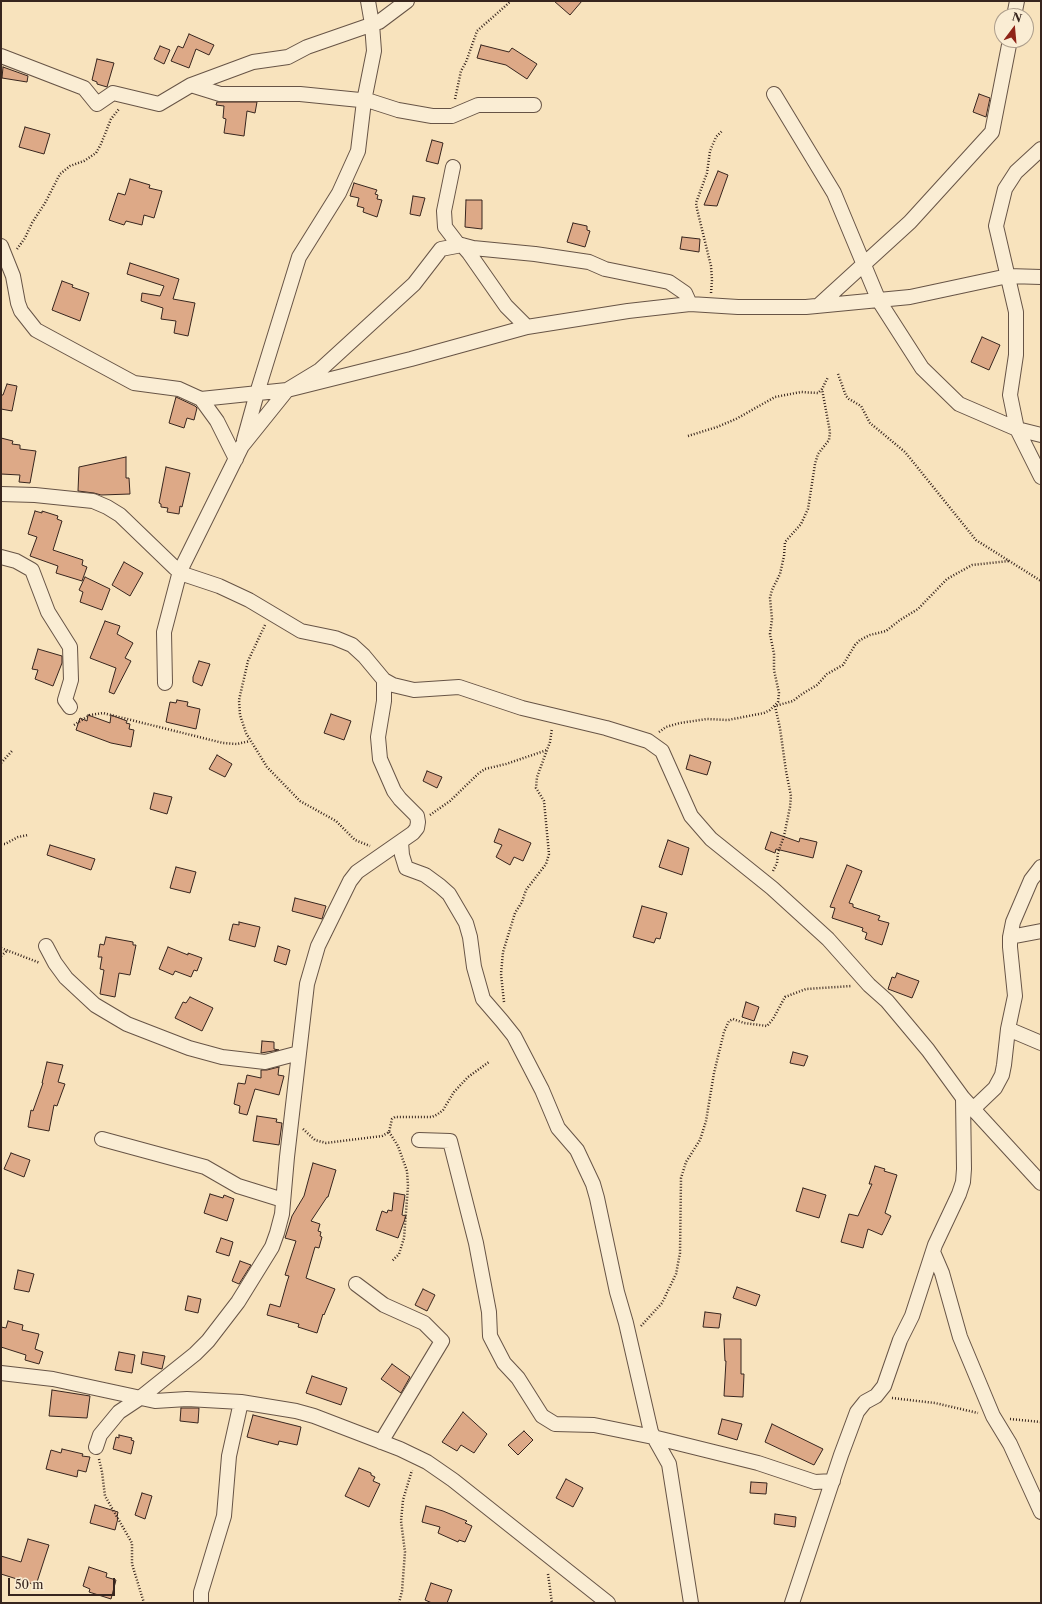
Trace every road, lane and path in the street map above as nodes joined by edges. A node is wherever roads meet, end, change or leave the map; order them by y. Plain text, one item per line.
1 (368, 1) edge
2 (407, 1) edge
3 (511, 1) edge
4 (372, 24) junction
5 (1008, 48) edge
6 (1, 56) edge
7 (191, 85) junction
8 (774, 94) dead end
9 (127, 97) junction
10 (364, 101) junction
11 (534, 104) dead end
12 (452, 116) junction
13 (722, 131) dead end
14 (1041, 149) edge
15 (453, 168) dead end
16 (462, 245) junction
17 (1, 246) edge
18 (8, 262) junction
19 (863, 265) junction
20 (1008, 276) junction
21 (1041, 277) edge
22 (879, 300) junction
23 (690, 304) junction
24 (708, 305) junction
25 (818, 306) junction
26 (527, 327) junction
27 (838, 374) dead end
28 (828, 377) dead end
29 (822, 389) junction
30 (287, 390) junction
31 (257, 394) junction
32 (201, 399) junction
33 (1017, 429) junction
34 (1041, 435) edge
35 (688, 436) dead end
36 (239, 452) junction
37 (1041, 477) edge
38 (1, 494) edge
39 (1, 557) edge
40 (1009, 561) junction
41 (180, 572) junction
42 (1041, 580) edge
43 (271, 612) junction
44 (384, 680) junction
45 (165, 683) dead end
46 (775, 706) junction
47 (70, 707) dead end
48 (553, 715) junction
49 (74, 726) dead end
50 (250, 741) junction
51 (648, 741) junction
52 (547, 750) junction
53 (12, 751) dead end
54 (1, 764) edge
55 (418, 819) junction
56 (28, 835) dead end
57 (401, 842) junction
58 (1, 844) edge
59 (388, 851) junction
60 (1041, 867) edge
61 (767, 884) junction
62 (1041, 931) edge
63 (1010, 936) junction
64 (46, 946) dead end
65 (1, 948) edge
66 (8, 950) junction
67 (1, 956) edge
68 (59, 969) junction
69 (869, 985) junction
70 (502, 1021) junction
71 (1008, 1029) junction
72 (1041, 1043) edge
73 (299, 1052) junction
74 (489, 1062) dead end
75 (962, 1098) junction
76 (973, 1109) junction
77 (291, 1121) junction
78 (389, 1132) junction
79 (102, 1139) dead end
80 (419, 1140) dead end
81 (1041, 1183) edge
82 (283, 1200) junction
83 (932, 1252) junction
84 (392, 1260) dead end
85 (356, 1284) dead end
86 (630, 1338) junction
87 (1, 1373) edge
88 (876, 1396) junction
89 (140, 1398) junction
90 (242, 1402) junction
91 (993, 1416) junction
92 (1041, 1422) edge
93 (653, 1437) junction
94 (381, 1442) junction
95 (96, 1447) joint
96 (416, 1457) junction
97 (833, 1481) junction
98 (1041, 1512) edge
99 (547, 1555) junction
100 (144, 1603) edge
101 (200, 1603) edge
102 (400, 1603) edge
103 (552, 1603) edge
104 (608, 1603) edge
105 (690, 1603) edge
106 (792, 1603) edge

1 - 4 street
2 - 4 street
3 - 12 path
4 - 7 street
4 - 10 street
5 - 19 street
6 - 9 street
7 - 9 street
7 - 10 street
8 - 19 street
9 - 18 path
10 - 12 street
10 - 31 street
11 - 12 street
13 - 24 path
14 - 20 street
15 - 16 street
16 - 23 street
16 - 26 street
16 - 30 street
17 - 18 street
18 - 32 street
19 - 22 street
19 - 25 street
20 - 21 street
20 - 22 street
20 - 33 street
22 - 25 street
22 - 33 street
23 - 24 street
23 - 26 street
24 - 25 street
26 - 30 street
27 - 40 path
28 - 29 path
29 - 35 path
29 - 46 path
30 - 31 street
30 - 36 street
31 - 32 street
31 - 36 street
32 - 36 street
33 - 34 street
33 - 37 street
36 - 41 street
38 - 41 street
39 - 47 street
40 - 42 path
40 - 46 path
41 - 43 street
41 - 45 street
43 - 44 street
43 - 50 path
44 - 48 street
44 - 55 street
46 - 51 path
46 - 61 path
48 - 51 street
48 - 52 path
49 - 50 path
50 - 59 path
51 - 61 street
52 - 55 path
52 - 70 path
53 - 54 path
55 - 57 street
56 - 58 path
57 - 59 street
57 - 70 street
59 - 73 street
60 - 63 street
61 - 69 street
62 - 63 street
63 - 71 street
64 - 68 street
65 - 66 path
66 - 67 path
66 - 68 path
68 - 73 street
69 - 75 street
69 - 86 path
70 - 86 street
71 - 72 street
71 - 76 street
73 - 77 street
74 - 78 path
75 - 76 street
75 - 83 street
76 - 81 street
77 - 78 path
77 - 82 street
78 - 84 path
79 - 82 street
80 - 93 street
82 - 89 street
83 - 88 street
83 - 91 street
85 - 94 street
86 - 93 street
87 - 89 street
88 - 91 path
88 - 97 street
89 - 90 street
89 - 95 street
90 - 94 street
90 - 101 street
91 - 92 path
91 - 98 street
93 - 97 street
93 - 105 street
94 - 96 street
95 - 100 path
96 - 99 street
96 - 102 path
97 - 106 street
99 - 103 path
99 - 104 street

